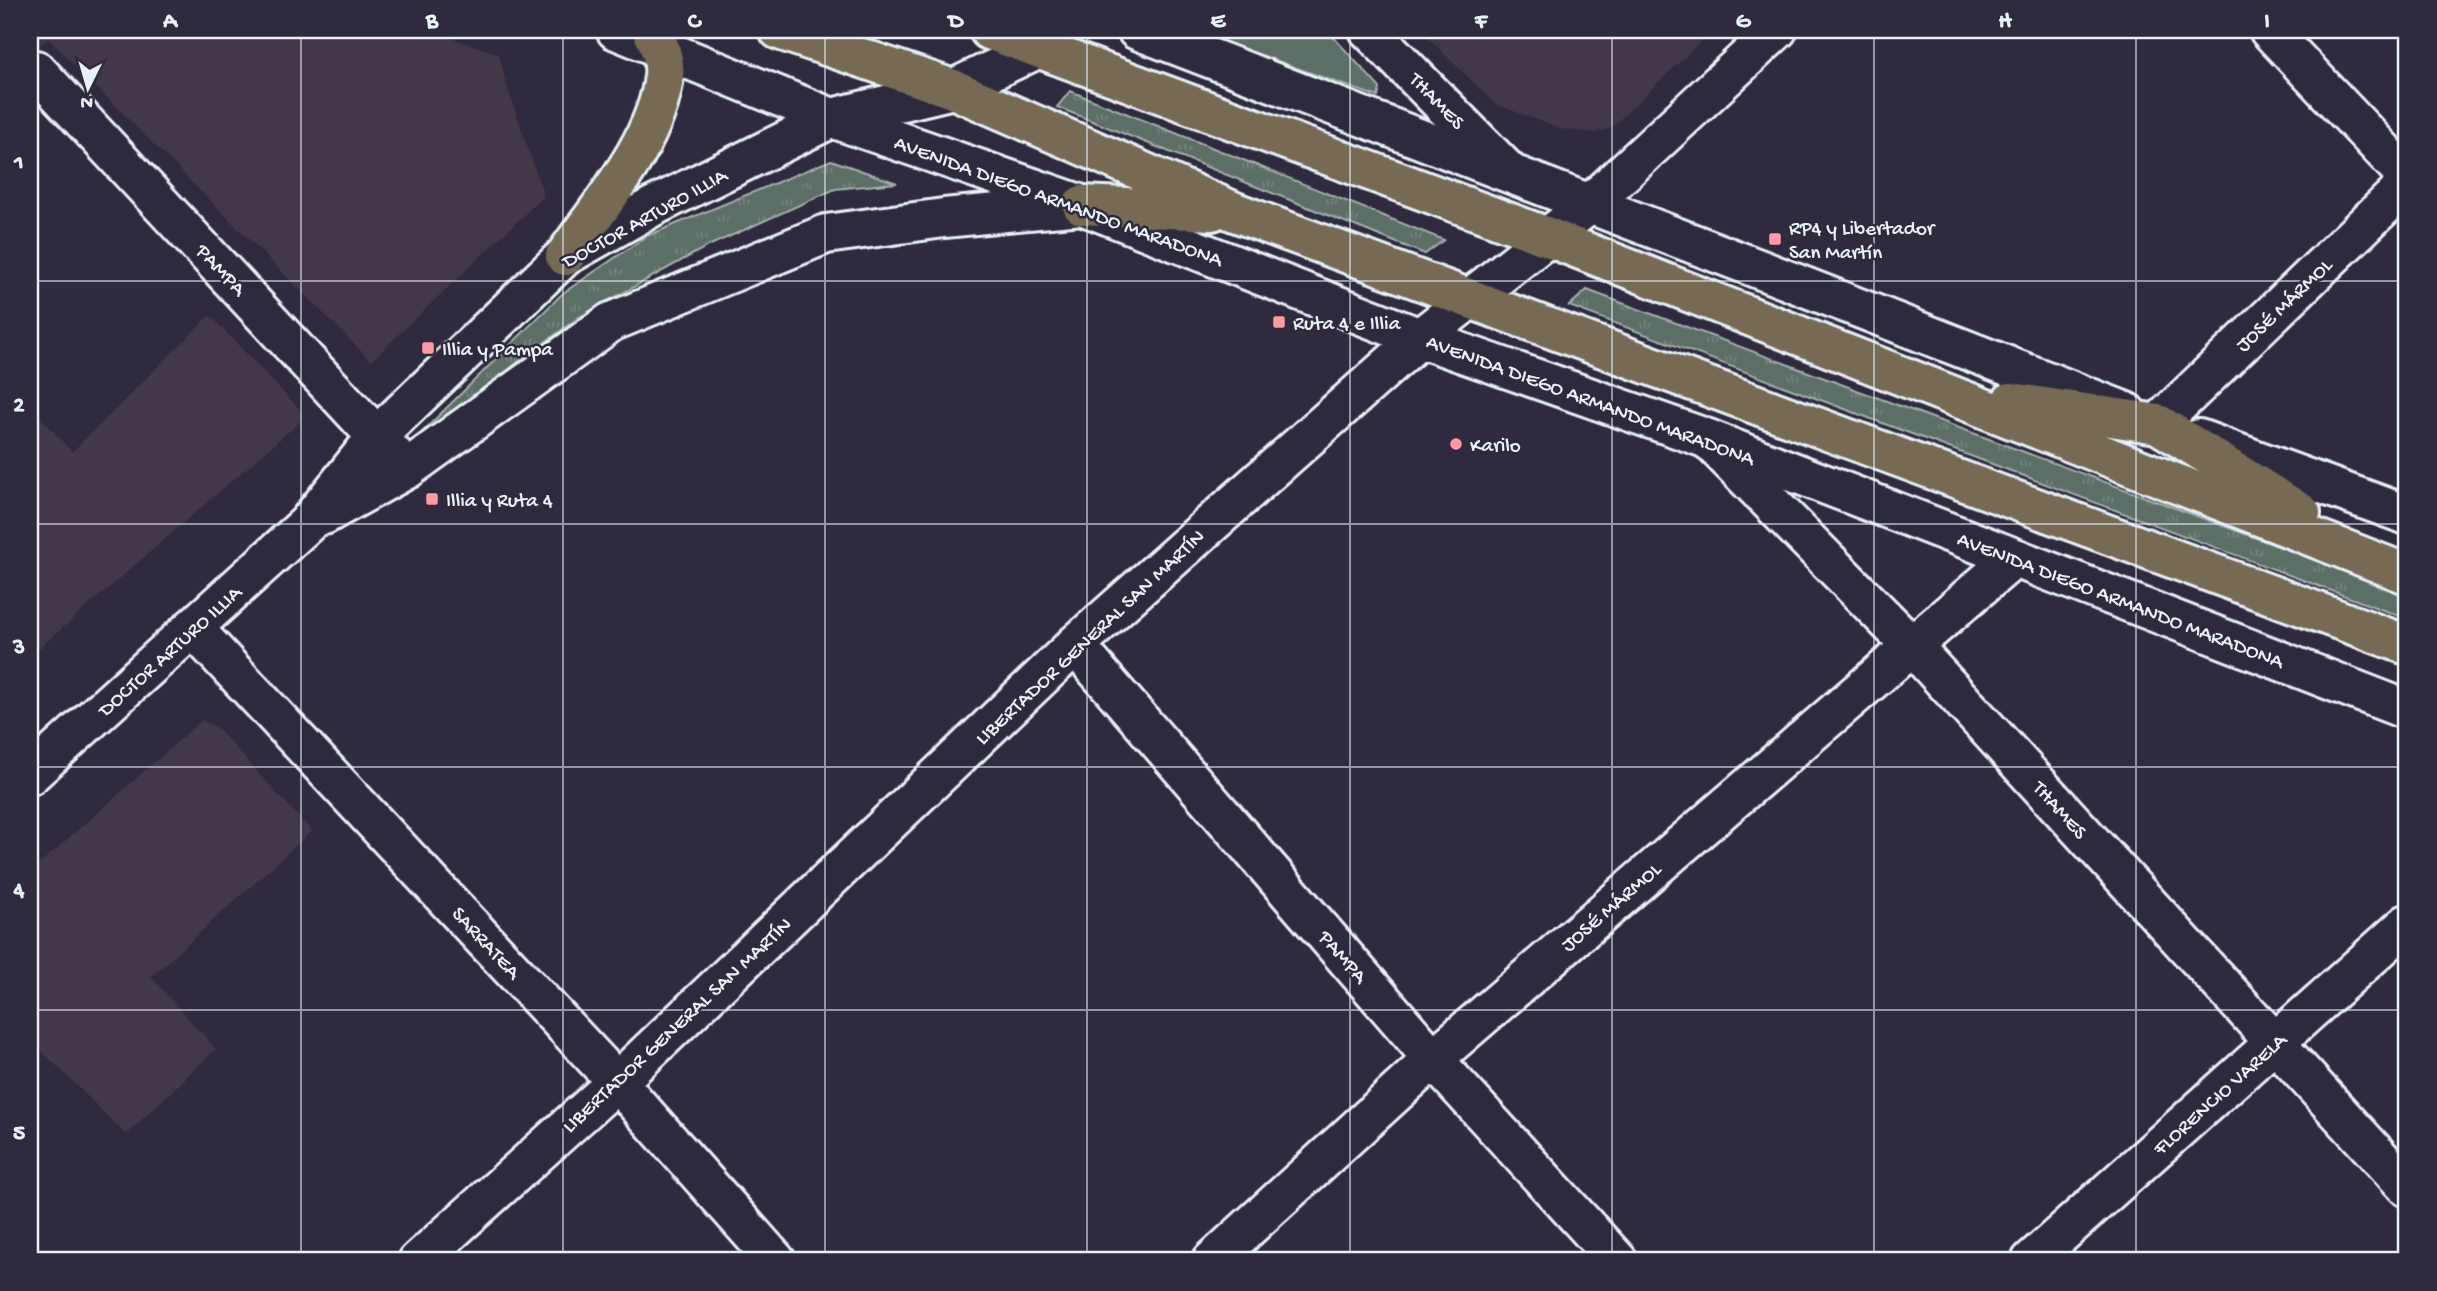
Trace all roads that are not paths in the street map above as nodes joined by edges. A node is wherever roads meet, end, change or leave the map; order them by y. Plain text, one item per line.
1 (617, 30) edge
2 (779, 30) edge
3 (989, 30) edge
4 (1137, 30) edge
5 (1369, 30) edge
6 (1777, 30) edge
7 (2269, 30) edge
8 (656, 38) edge
9 (1050, 39) edge
10 (36, 70) dead end
11 (953, 89) junction
12 (832, 118) junction
13 (1507, 171) junction
14 (2407, 176) edge
15 (2407, 184) edge
16 (1591, 203) junction
17 (1083, 205) junction
18 (1235, 212) junction
19 (1548, 237) junction
20 (565, 256) junction
21 (1470, 299) junction
22 (1420, 338) junction
23 (1943, 392) junction
24 (2158, 424) junction
25 (378, 435) junction
26 (1708, 439) junction
27 (407, 469) junction
28 (2407, 515) edge
29 (307, 524) junction
30 (2014, 558) junction
31 (2395, 569) edge
32 (193, 628) junction
33 (1075, 645) junction
34 (1911, 645) junction
35 (2407, 645) edge
36 (2407, 710) edge
37 (32, 767) edge
38 (2407, 924) edge
39 (2275, 1043) junction
40 (1433, 1059) junction
41 (617, 1082) junction
42 (2407, 1187) edge
43 (418, 1261) edge
44 (776, 1261) edge
45 (1212, 1261) edge
46 (1618, 1261) edge
47 (2031, 1261) edge

1 - 8 street, AVENIDA DIEGO ARMANDO MARADONA
2 - 11 main road
3 - 9 main road
4 - 13 street
5 - 13 street, THAMES
6 - 16 street, LIBERTADOR GENERAL SAN MARTÍN
7 - 14 street
8 - 12 street, AVENIDA DIEGO ARMANDO MARADONA
8 - 20 main road
9 - 11 street, DOCTOR ARTURO ILLIA
9 - 19 main road
10 - 25 street, PAMPA
11 - 12 street, DOCTOR ARTURO ILLIA
11 - 18 main road
12 - 17 street, AVENIDA DIEGO ARMANDO MARADONA
12 - 20 street, DOCTOR ARTURO ILLIA
13 - 16 street
15 - 24 street, JOSÉ MÁRMOL
16 - 19 street, LIBERTADOR GENERAL SAN MARTÍN
16 - 24 street
17 - 18 main road
17 - 22 street, AVENIDA DIEGO ARMANDO MARADONA
17 - 27 street, DOCTOR ARTURO ILLIA
18 - 21 main road
19 - 21 street, LIBERTADOR GENERAL SAN MARTÍN
19 - 23 main road
20 - 25 street, DOCTOR ARTURO ILLIA
21 - 22 street, LIBERTADOR GENERAL SAN MARTÍN
21 - 35 main road
22 - 26 street, AVENIDA DIEGO ARMANDO MARADONA
22 - 33 street, LIBERTADOR GENERAL SAN MARTÍN
23 - 24 main road
23 - 31 main road
24 - 28 street
24 - 31 main road
25 - 27 street, PAMPA
25 - 29 street, DOCTOR ARTURO ILLIA
26 - 30 street, AVENIDA DIEGO ARMANDO MARADONA
26 - 34 street, THAMES
27 - 29 street, DOCTOR ARTURO ILLIA
29 - 32 street, DOCTOR ARTURO ILLIA
30 - 34 street, JOSÉ MÁRMOL
30 - 36 street, AVENIDA DIEGO ARMANDO MARADONA
32 - 37 street, DOCTOR ARTURO ILLIA
32 - 41 street, SARRATEA
33 - 40 street, PAMPA
33 - 41 street, LIBERTADOR GENERAL SAN MARTÍN
34 - 39 street, THAMES
34 - 40 street, JOSÉ MÁRMOL
38 - 39 street, FLORENCIO VARELA
39 - 42 street, THAMES
39 - 47 street, FLORENCIO VARELA
40 - 45 street, JOSÉ MÁRMOL
40 - 46 street, PAMPA
41 - 43 street, LIBERTADOR GENERAL SAN MARTÍN
41 - 44 street, SARRATEA

